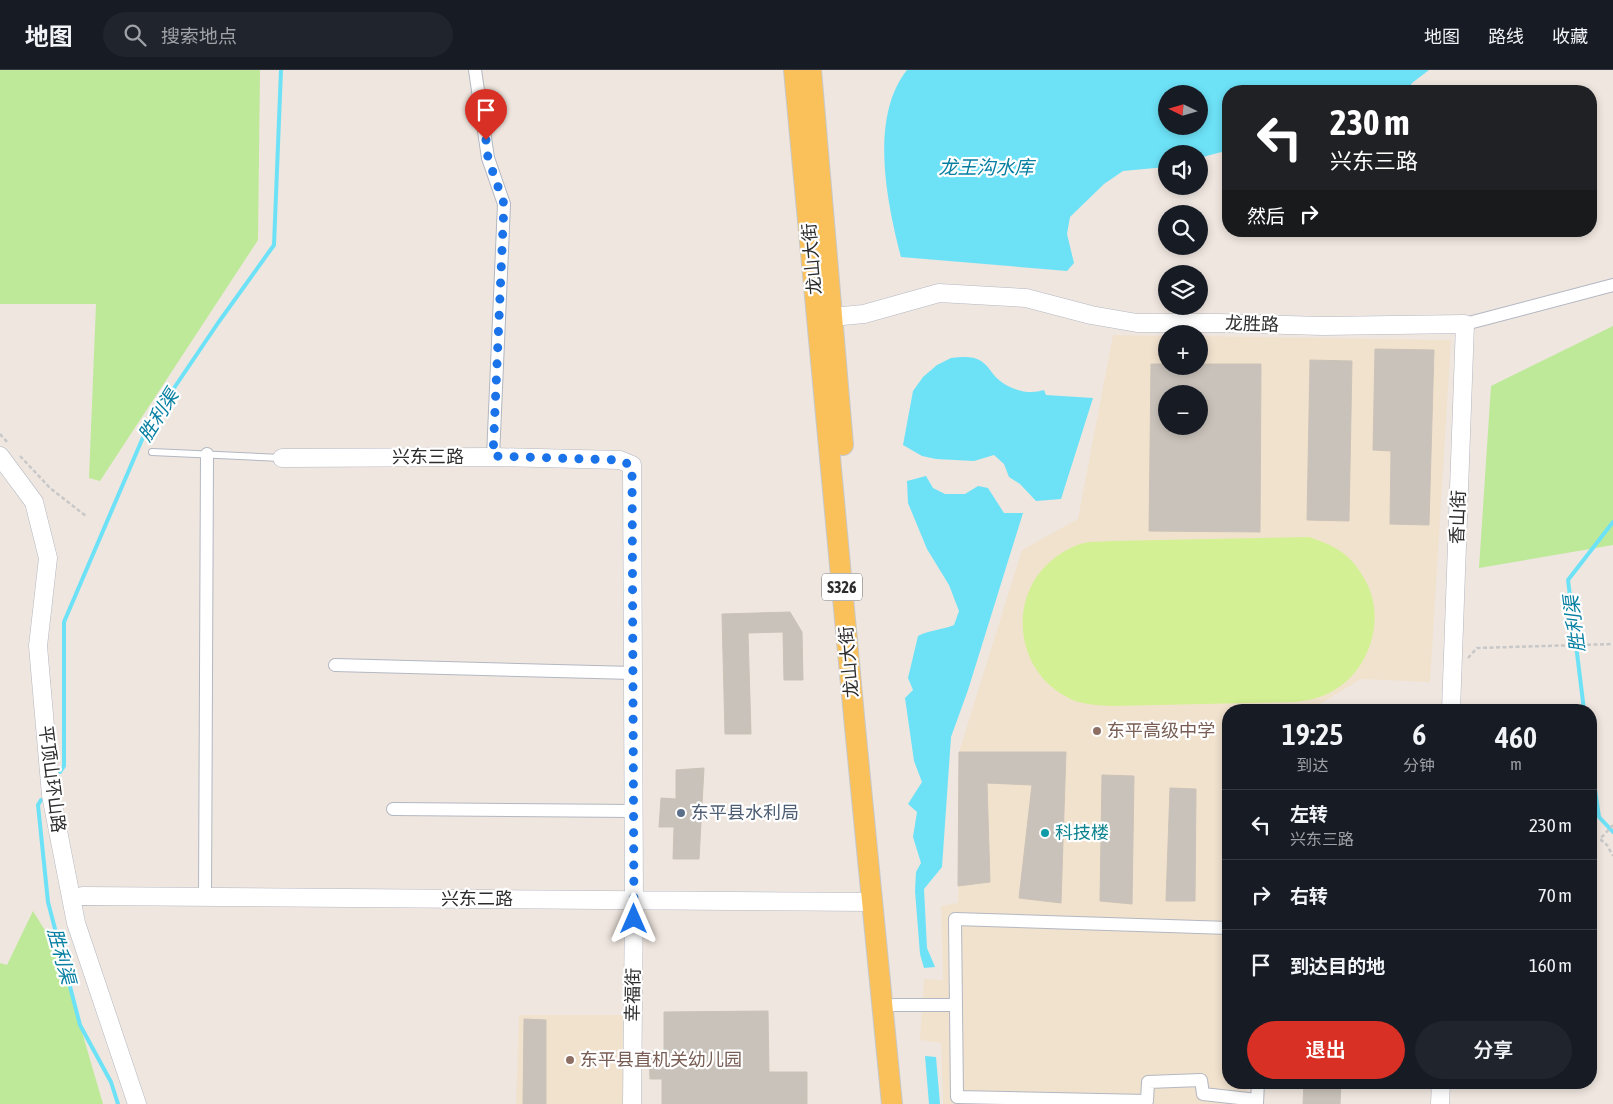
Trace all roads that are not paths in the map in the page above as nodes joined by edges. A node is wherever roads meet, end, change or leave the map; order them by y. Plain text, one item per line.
1 (475, 70) edge
2 (794, 70) edge
3 (811, 70) edge
4 (1613, 285) edge
5 (832, 317) junction
6 (1465, 324) junction
7 (6, 452) edge
8 (152, 452) dead end
9 (208, 454) junction
10 (493, 456) junction
11 (282, 458) joint
12 (632, 466) joint
13 (335, 665) dead end
14 (633, 674) junction
15 (1451, 704) edge
16 (393, 809) dead end
17 (634, 810) junction
18 (82, 896) dead end
19 (205, 897) junction
20 (634, 900) junction
21 (872, 902) junction
22 (1222, 928) edge
23 (894, 1005) junction
24 (956, 1005) junction
25 (1258, 1089) edge
26 (1440, 1089) edge
27 (1257, 1102) edge
28 (137, 1104) edge
29 (632, 1104) edge
30 (892, 1104) edge
31 (904, 1104) edge
32 (1440, 1104) edge

1 - 10 street
2 - 21 main road, 龙山大街 / S326
3 - 5 main road, 龙山大街 / S326
4 - 6 street, 龙胜路
5 - 6 street, 龙胜路
5 - 23 main road, 龙山大街 / S326
6 - 15 street, 香山街
7 - 28 street, 平顶山环山路
8 - 9 lane
9 - 11 lane
9 - 19 street
10 - 11 street, 兴东三路
10 - 12 street, 兴东三路
12 - 14 street, 幸福街
13 - 14 street
14 - 17 street, 幸福街
16 - 17 street
17 - 20 street, 幸福街
18 - 19 street, 兴东二路
19 - 20 street, 兴东二路
20 - 21 street, 兴东二路
20 - 29 street, 幸福街
21 - 30 main road, 龙山大街 / S326
22 - 24 street
23 - 24 street
23 - 31 main road, 龙山大街 / S326
24 - 27 street
25 - 27 street
26 - 32 street

